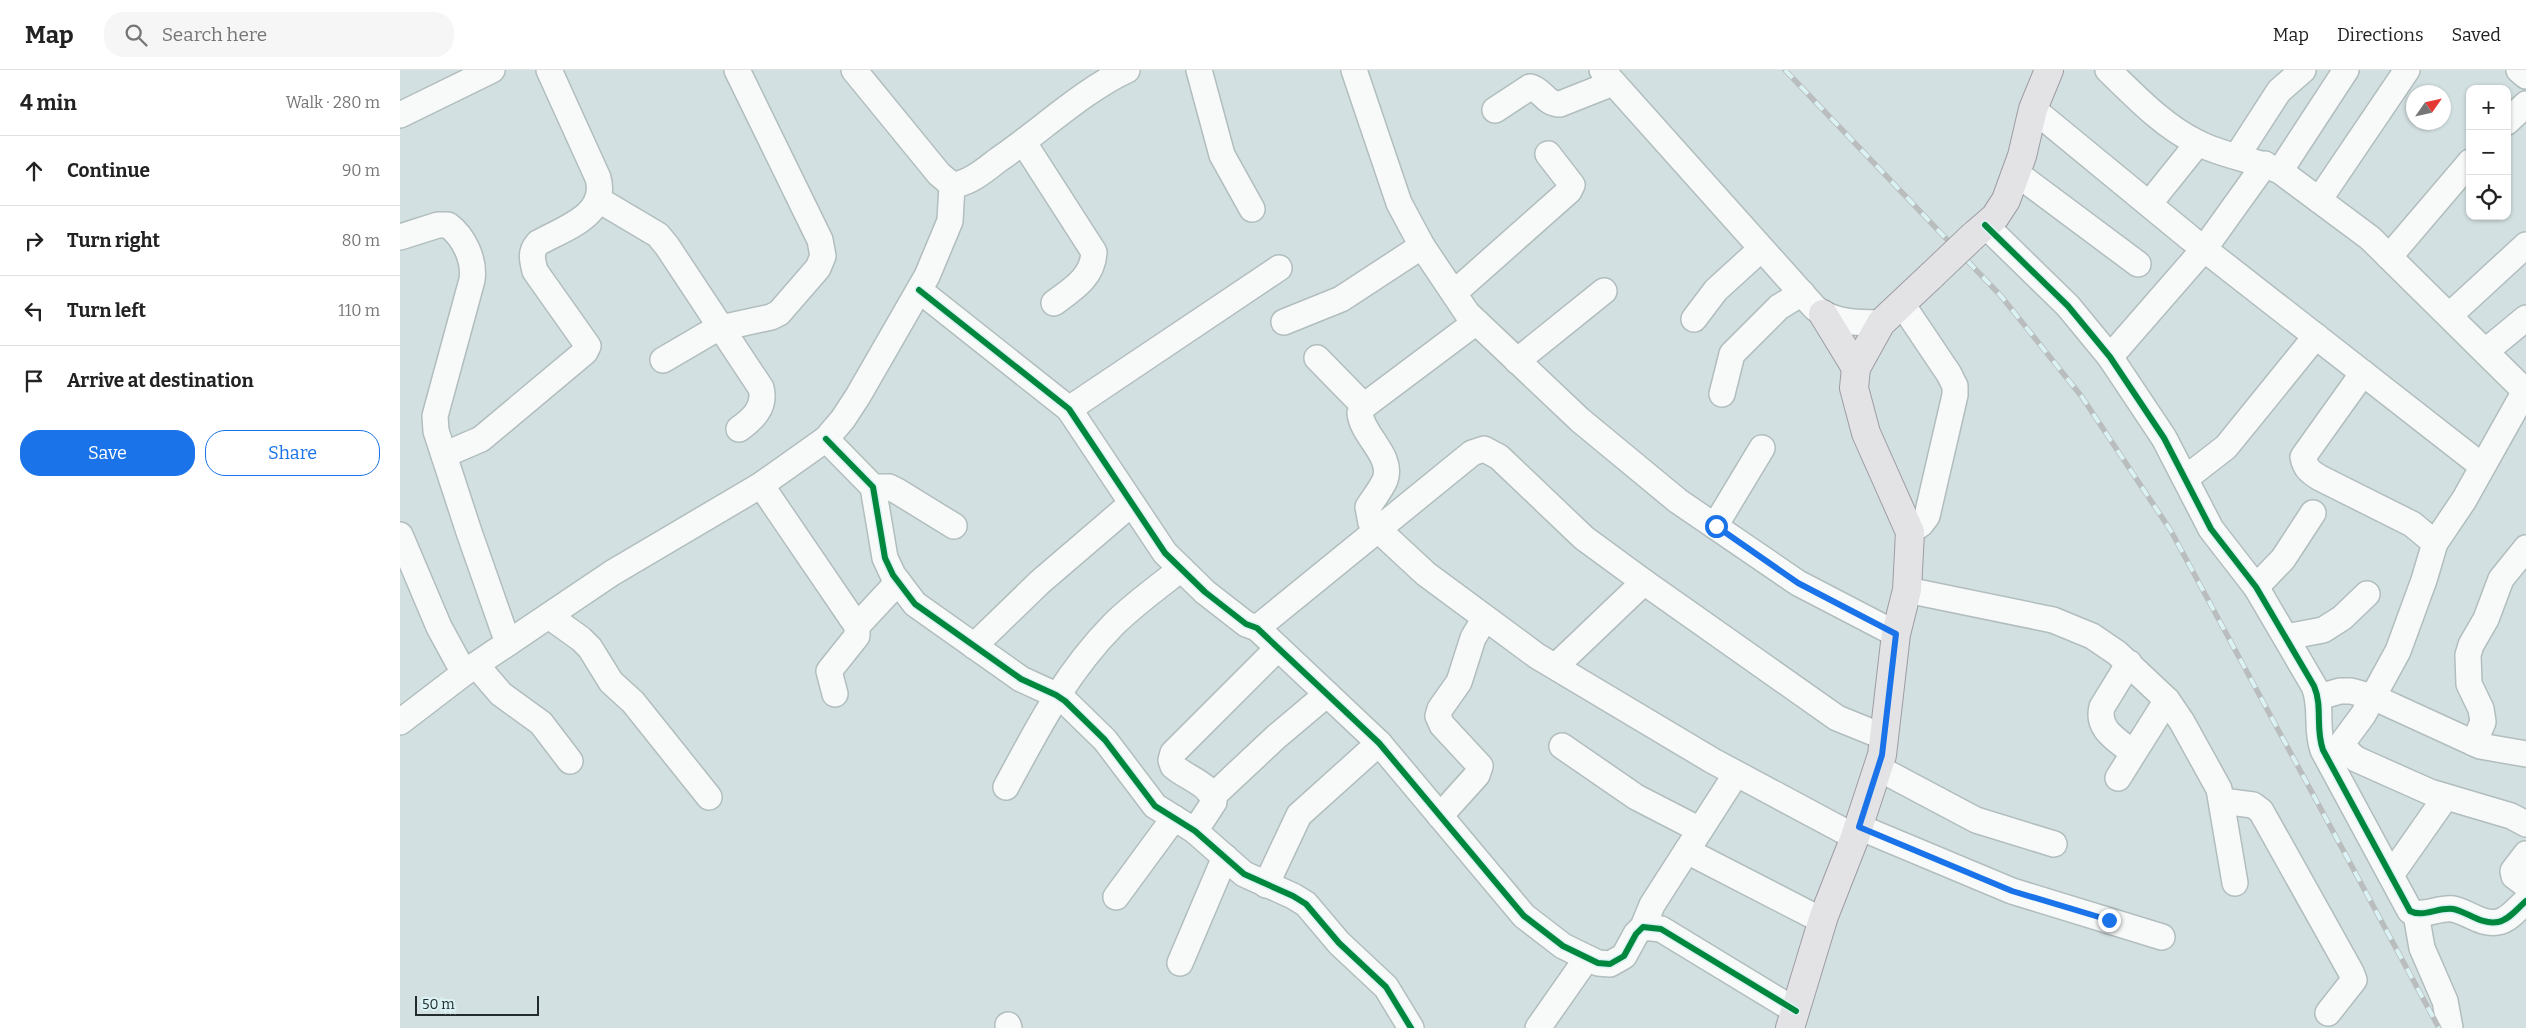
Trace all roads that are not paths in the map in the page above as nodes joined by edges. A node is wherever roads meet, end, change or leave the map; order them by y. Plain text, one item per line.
1 (492, 70) edge
2 (549, 70) edge
3 (737, 70) edge
4 (854, 70) edge
5 (1127, 70) edge
6 (1200, 70) edge
7 (1354, 70) edge
8 (2049, 70) edge
9 (2108, 70) edge
10 (2303, 70) edge
11 (2407, 70) edge
12 (2519, 70) edge
13 (2338, 75) edge
14 (1608, 76) edge
15 (2526, 76) edge
16 (2526, 104) edge
17 (2033, 109) junction
18 (1495, 110) dead end
19 (400, 114) edge
20 (2511, 118) edge
21 (1024, 142) junction
22 (2198, 144) junction
23 (1548, 154) dead end
24 (2237, 156) junction
25 (2466, 167) edge
26 (2272, 168) junction
27 (2016, 173) junction
28 (952, 185) junction
29 (599, 200) junction
30 (2319, 200) junction
31 (2149, 204) junction
32 (1252, 209) dead end
33 (1979, 231) junction
34 (400, 237) edge
35 (2526, 245) edge
36 (1422, 246) junction
37 (2204, 248) junction
38 (1761, 249) junction
39 (2389, 257) junction
40 (2138, 264) dead end
41 (1279, 268) dead end
42 (919, 290) junction
43 (1604, 292) dead end
44 (1454, 293) junction
45 (1802, 293) junction
46 (1054, 303) dead end
47 (1902, 304) junction
48 (1823, 314) junction
49 (2450, 315) junction
50 (2526, 318) edge
51 (1694, 319) dead end
52 (1284, 322) dead end
53 (1476, 322) junction
54 (1881, 323) junction
55 (722, 327) junction
56 (2316, 336) junction
57 (2486, 352) junction
58 (2110, 357) junction
59 (1317, 358) dead end
60 (663, 360) dead end
61 (1517, 361) junction
62 (1856, 368) junction
63 (2363, 373) junction
64 (2525, 392) edge
65 (1722, 394) dead end
66 (1364, 406) junction
67 (1069, 409) junction
68 (739, 429) dead end
69 (826, 439) junction
70 (1762, 448) dead end
71 (444, 455) junction
72 (2482, 466) junction
73 (2186, 478) junction
74 (761, 485) junction
75 (873, 487) junction
76 (1131, 504) junction
77 (2313, 513) dead end
78 (954, 526) dead end
79 (1716, 526) junction
80 (1378, 530) junction
81 (1910, 532) junction
82 (400, 535) edge
83 (2434, 543) junction
84 (2526, 548) edge
85 (1181, 569) junction
86 (898, 582) junction
87 (1644, 582) junction
88 (2256, 587) junction
89 (1906, 590) junction
90 (2367, 594) dead end
91 (549, 616) junction
92 (1485, 618) junction
93 (858, 626) junction
94 (1257, 628) junction
95 (1896, 634) junction
96 (2286, 637) junction
97 (508, 643) junction
98 (974, 646) junction
99 (1278, 648) junction
100 (2129, 664) junction
101 (1556, 666) junction
102 (470, 669) junction
103 (835, 694) dead end
104 (1327, 694) junction
105 (1056, 695) junction
106 (2319, 697) junction
107 (2373, 697) junction
108 (2167, 700) junction
109 (400, 722) edge
110 (1884, 737) junction
111 (1379, 743) junction
112 (2474, 743) junction
113 (1562, 746) dead end
114 (2133, 753) junction
115 (2526, 754) edge
116 (570, 760) dead end
117 (1878, 768) junction
118 (1736, 774) junction
119 (2118, 778) dead end
120 (1006, 787) dead end
121 (1213, 796) junction
122 (709, 797) dead end
123 (2445, 798) junction
124 (2222, 801) junction
125 (1440, 816) junction
126 (1174, 818) junction
127 (2526, 824) edge
128 (1700, 830) junction
129 (1195, 831) junction
130 (1857, 832) junction
131 (2054, 844) dead end
132 (1686, 852) junction
133 (2526, 854) edge
134 (1225, 857) junction
135 (2391, 875) junction
136 (2235, 883) dead end
137 (1266, 885) junction
138 (2526, 885) edge
139 (1116, 897) dead end
140 (2526, 901) edge
141 (2416, 914) junction
142 (1822, 921) junction
143 (1643, 927) junction
144 (2162, 937) dead end
145 (1587, 958) junction
146 (1180, 963) dead end
147 (2328, 1012) dead end
148 (1793, 1019) edge
149 (1411, 1028) edge
150 (1538, 1028) edge
151 (2450, 1028) edge

1 - 19 street
2 - 29 street
3 - 55 street
4 - 28 street
5 - 21 street
6 - 32 street
7 - 36 street
8 - 17 main road
9 - 22 street
10 - 24 street
11 - 30 street
12 - 15 street
13 - 26 street
14 - 18 street
14 - 38 street
16 - 20 street
17 - 27 main road
17 - 31 street
21 - 28 street
21 - 46 street
22 - 24 street
22 - 31 street
23 - 44 street
24 - 26 street
25 - 39 street
26 - 30 street
26 - 37 street
27 - 33 main road
27 - 40 street
28 - 42 street
29 - 55 street
29 - 71 street
30 - 39 street
31 - 37 street
33 - 47 main road, bridge
33 - 58 street
34 - 71 street
35 - 49 street
36 - 44 street
36 - 52 street
37 - 56 street
37 - 58 street
38 - 45 street
38 - 51 street
39 - 49 street
41 - 67 street
42 - 67 street
42 - 69 street
43 - 61 street
44 - 53 street
45 - 48 street
45 - 65 street
47 - 54 main road
47 - 81 street
48 - 54 street
48 - 62 main road
49 - 57 street
50 - 57 street
53 - 61 street
53 - 66 street
54 - 62 main road
55 - 60 street
55 - 68 street
56 - 63 street
56 - 73 street
57 - 64 street
58 - 73 street
59 - 66 street
61 - 79 street
62 - 81 main road
63 - 72 street
63 - 83 street
64 - 72 street
66 - 80 street
67 - 76 street
69 - 74 street
69 - 75 street
70 - 79 street
71 - 97 street
72 - 83 street
73 - 88 street
74 - 91 street
74 - 93 street
75 - 78 street
75 - 86 street
76 - 85 street
76 - 98 street
77 - 88 street
79 - 95 street
80 - 87 street
80 - 92 street
80 - 94 street
81 - 89 main road
82 - 102 street
83 - 107 street
84 - 112 street
85 - 94 street
85 - 105 street
86 - 93 street
86 - 98 street
87 - 101 street
87 - 110 street
88 - 96 street
89 - 95 main road
89 - 100 street
90 - 96 street
91 - 97 street
91 - 122 street
92 - 101 street
92 - 125 street
93 - 103 street
94 - 99 street
95 - 110 main road
96 - 106 street
97 - 102 street
98 - 105 street
99 - 104 street
99 - 121 street
100 - 108 street
100 - 114 street
101 - 118 street
102 - 109 street
102 - 116 street
104 - 111 street
104 - 121 street
105 - 120 street
105 - 126 street
106 - 107 street
106 - 135 street
107 - 112 street
107 - 123 street
108 - 114 street
108 - 124 street
110 - 117 main road
111 - 125 street
111 - 137 street
112 - 115 street
113 - 128 street
114 - 119 street
117 - 130 main road
117 - 131 street
118 - 128 street
118 - 130 street
121 - 129 street
123 - 127 street
123 - 135 street
124 - 136 street
124 - 147 street
125 - 145 street
126 - 129 street
126 - 139 street
128 - 132 street
129 - 134 street
130 - 142 main road
130 - 144 street
132 - 142 street
132 - 143 street
133 - 138 street
134 - 137 street
134 - 146 street
135 - 141 street
137 - 149 street
140 - 141 street
141 - 151 street
142 - 148 main road
143 - 145 street
143 - 148 street
145 - 150 street

